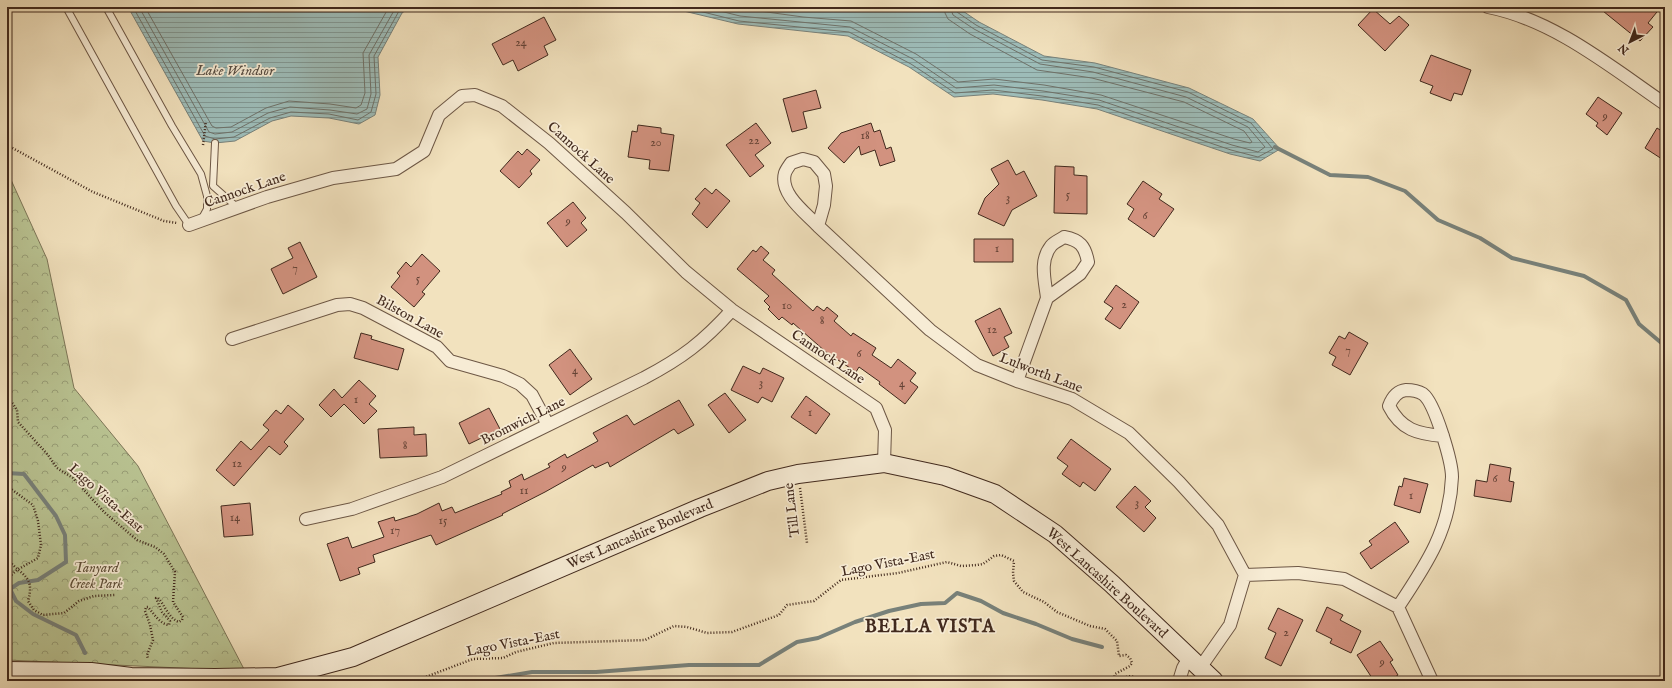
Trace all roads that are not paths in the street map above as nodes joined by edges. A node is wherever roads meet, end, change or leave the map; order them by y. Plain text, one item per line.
1 (66, 7) edge
2 (106, 7) edge
3 (1488, 7) edge
4 (1665, 104) edge
5 (215, 143) dead end
6 (238, 208) junction
7 (195, 223) junction
8 (818, 226) junction
9 (1048, 298) junction
10 (732, 310) junction
11 (232, 339) dead end
12 (1017, 381) junction
13 (548, 425) junction
14 (1443, 436) junction
15 (884, 463) junction
16 (306, 519) dead end
17 (1246, 575) junction
18 (1398, 607) junction
19 (1194, 662) junction
20 (7, 671) edge
21 (1179, 681) edge
22 (1214, 681) edge
23 (1432, 681) edge

1 - 7 lane
2 - 7 lane
3 - 4 street
5 - 6 lane
6 - 7 street, Cannock Lane
6 - 10 street, Cannock Lane
8 - 8 street, Lulworth Lane
8 - 12 street, Lulworth Lane
9 - 9 street
9 - 12 street
10 - 13 street, Bromwich Lane
10 - 15 street, Cannock Lane
11 - 13 street, Bilston Lane
12 - 17 street, Lulworth Lane
13 - 16 street, Bromwich Lane
14 - 14 street
14 - 18 street
15 - 19 main road, West Lancashire Boulevard
15 - 20 main road, West Lancashire Boulevard
17 - 18 street
17 - 19 street
18 - 23 street
19 - 21 street
19 - 22 main road, West Lancashire Boulevard

